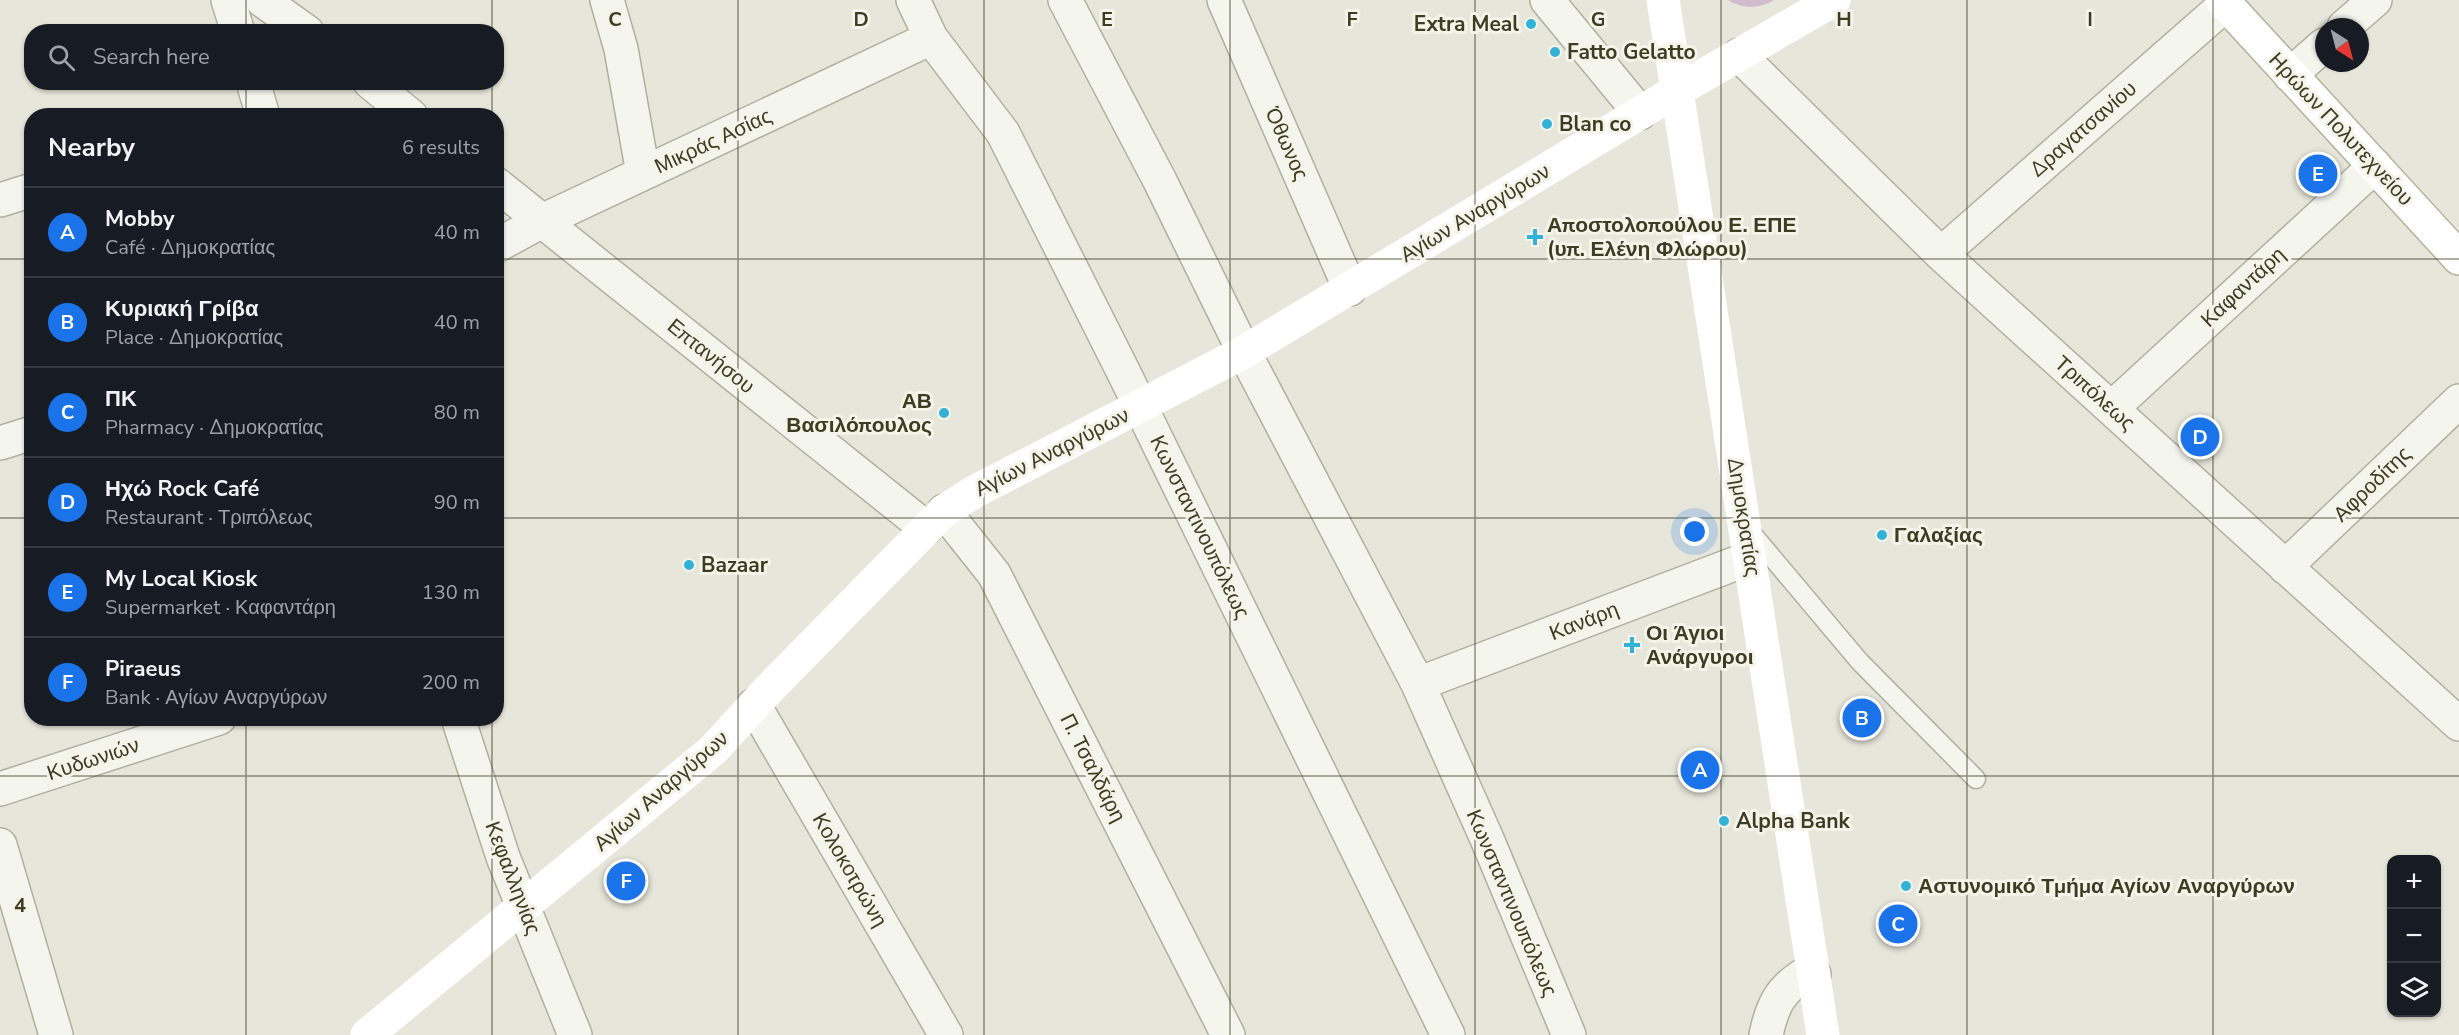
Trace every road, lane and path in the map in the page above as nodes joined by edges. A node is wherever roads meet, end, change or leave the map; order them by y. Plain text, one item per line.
1 (228, 0) edge
2 (262, 0) edge
3 (607, 0) edge
4 (913, 0) edge
5 (1065, 0) edge
6 (1224, 0) edge
7 (1547, 0) edge
8 (1664, 0) edge
9 (1834, 0) edge
10 (2375, 0) edge
11 (2224, 2) edge
12 (2354, 18) edge
13 (236, 24) edge
14 (296, 24) edge
15 (931, 38) junction
16 (2315, 53) edge
17 (1739, 55) junction
18 (2290, 75) junction
19 (380, 90) edge
20 (1678, 90) junction
21 (401, 108) edge
22 (1640, 113) junction
23 (2375, 166) junction
24 (643, 173) junction
25 (504, 190) edge
26 (24, 192) edge
27 (0, 200) edge
28 (542, 221) junction
29 (504, 242) edge
30 (1941, 254) junction
31 (2459, 258) edge
32 (1350, 289) junction
33 (1244, 352) junction
34 (2459, 401) edge
35 (1140, 408) junction
36 (2112, 408) junction
37 (24, 436) edge
38 (0, 443) edge
39 (935, 519) junction
40 (1745, 526) junction
41 (1750, 558) junction
42 (2284, 567) junction
43 (1418, 684) junction
44 (754, 705) junction
45 (2459, 724) edge
46 (194, 726) edge
47 (461, 726) edge
48 (1976, 779) dead end
49 (0, 789) edge
50 (0, 845) edge
51 (524, 908) junction
52 (1814, 974) junction
53 (377, 1032) edge
54 (56, 1035) edge
55 (575, 1035) edge
56 (945, 1035) edge
57 (1228, 1035) edge
58 (1448, 1035) edge
59 (1569, 1035) edge
60 (1766, 1035) edge
61 (1823, 1035) edge

1 - 13 street
2 - 14 street
3 - 24 street
4 - 15 street, Κωνσταντινουπόλεως
5 - 33 street, Κωνσταντινουπόλεως
6 - 32 street, Όθωνος
7 - 22 street
8 - 20 main road, Δημοκρατίας
9 - 17 main road, Αγίων Αναργύρων
10 - 12 street
11 - 18 main road, Ηρώων Πολυτεχνείου
11 - 30 street, Δραγατσανίου
15 - 24 street, Μικράς Ασίας
15 - 35 street, Κωνσταντινουπόλεως
16 - 18 street
17 - 20 main road, Αγίων Αναργύρων
17 - 30 street, Τριπόλεως
18 - 23 main road, Ηρώων Πολυτεχνείου
19 - 21 street
20 - 22 main road, Αγίων Αναργύρων
20 - 40 main road, Δημοκρατίας
22 - 32 main road, Αγίων Αναργύρων
23 - 31 main road, Ηρώων Πολυτεχνείου
23 - 36 street, Καφαντάρη
24 - 28 street, Μικράς Ασίας
25 - 28 street, Επτανήσου
26 - 27 street
28 - 29 street, Μικράς Ασίας
28 - 39 street, Επτανήσου
30 - 36 street, Τριπόλεως
32 - 33 main road, Αγίων Αναργύρων
33 - 35 main road, Αγίων Αναργύρων
33 - 43 street, Κωνσταντινουπόλεως
34 - 42 street, Αφροδίτης
35 - 39 main road, Αγίων Αναργύρων
35 - 58 street, Κωνσταντινουπόλεως
36 - 42 street, Τριπόλεως
37 - 38 street
39 - 44 main road, Αγίων Αναργύρων
39 - 57 street, Π. Τσαλδάρη
40 - 41 main road, Δημοκρατίας
40 - 48 lane
41 - 43 street, Κανάρη
41 - 52 main road, Δημοκρατίας
42 - 45 street, Τριπόλεως
43 - 59 street, Κωνσταντινουπόλεως
44 - 51 main road, Αγίων Αναργύρων
44 - 56 street, Κολοκοτρώνη
46 - 49 street, Κυδωνιών
47 - 51 street, Κεφαλληνίας
50 - 54 street
51 - 53 main road, Αγίων Αναργύρων
51 - 55 street, Κεφαλληνίας
52 - 60 street
52 - 61 main road, Δημοκρατίας

